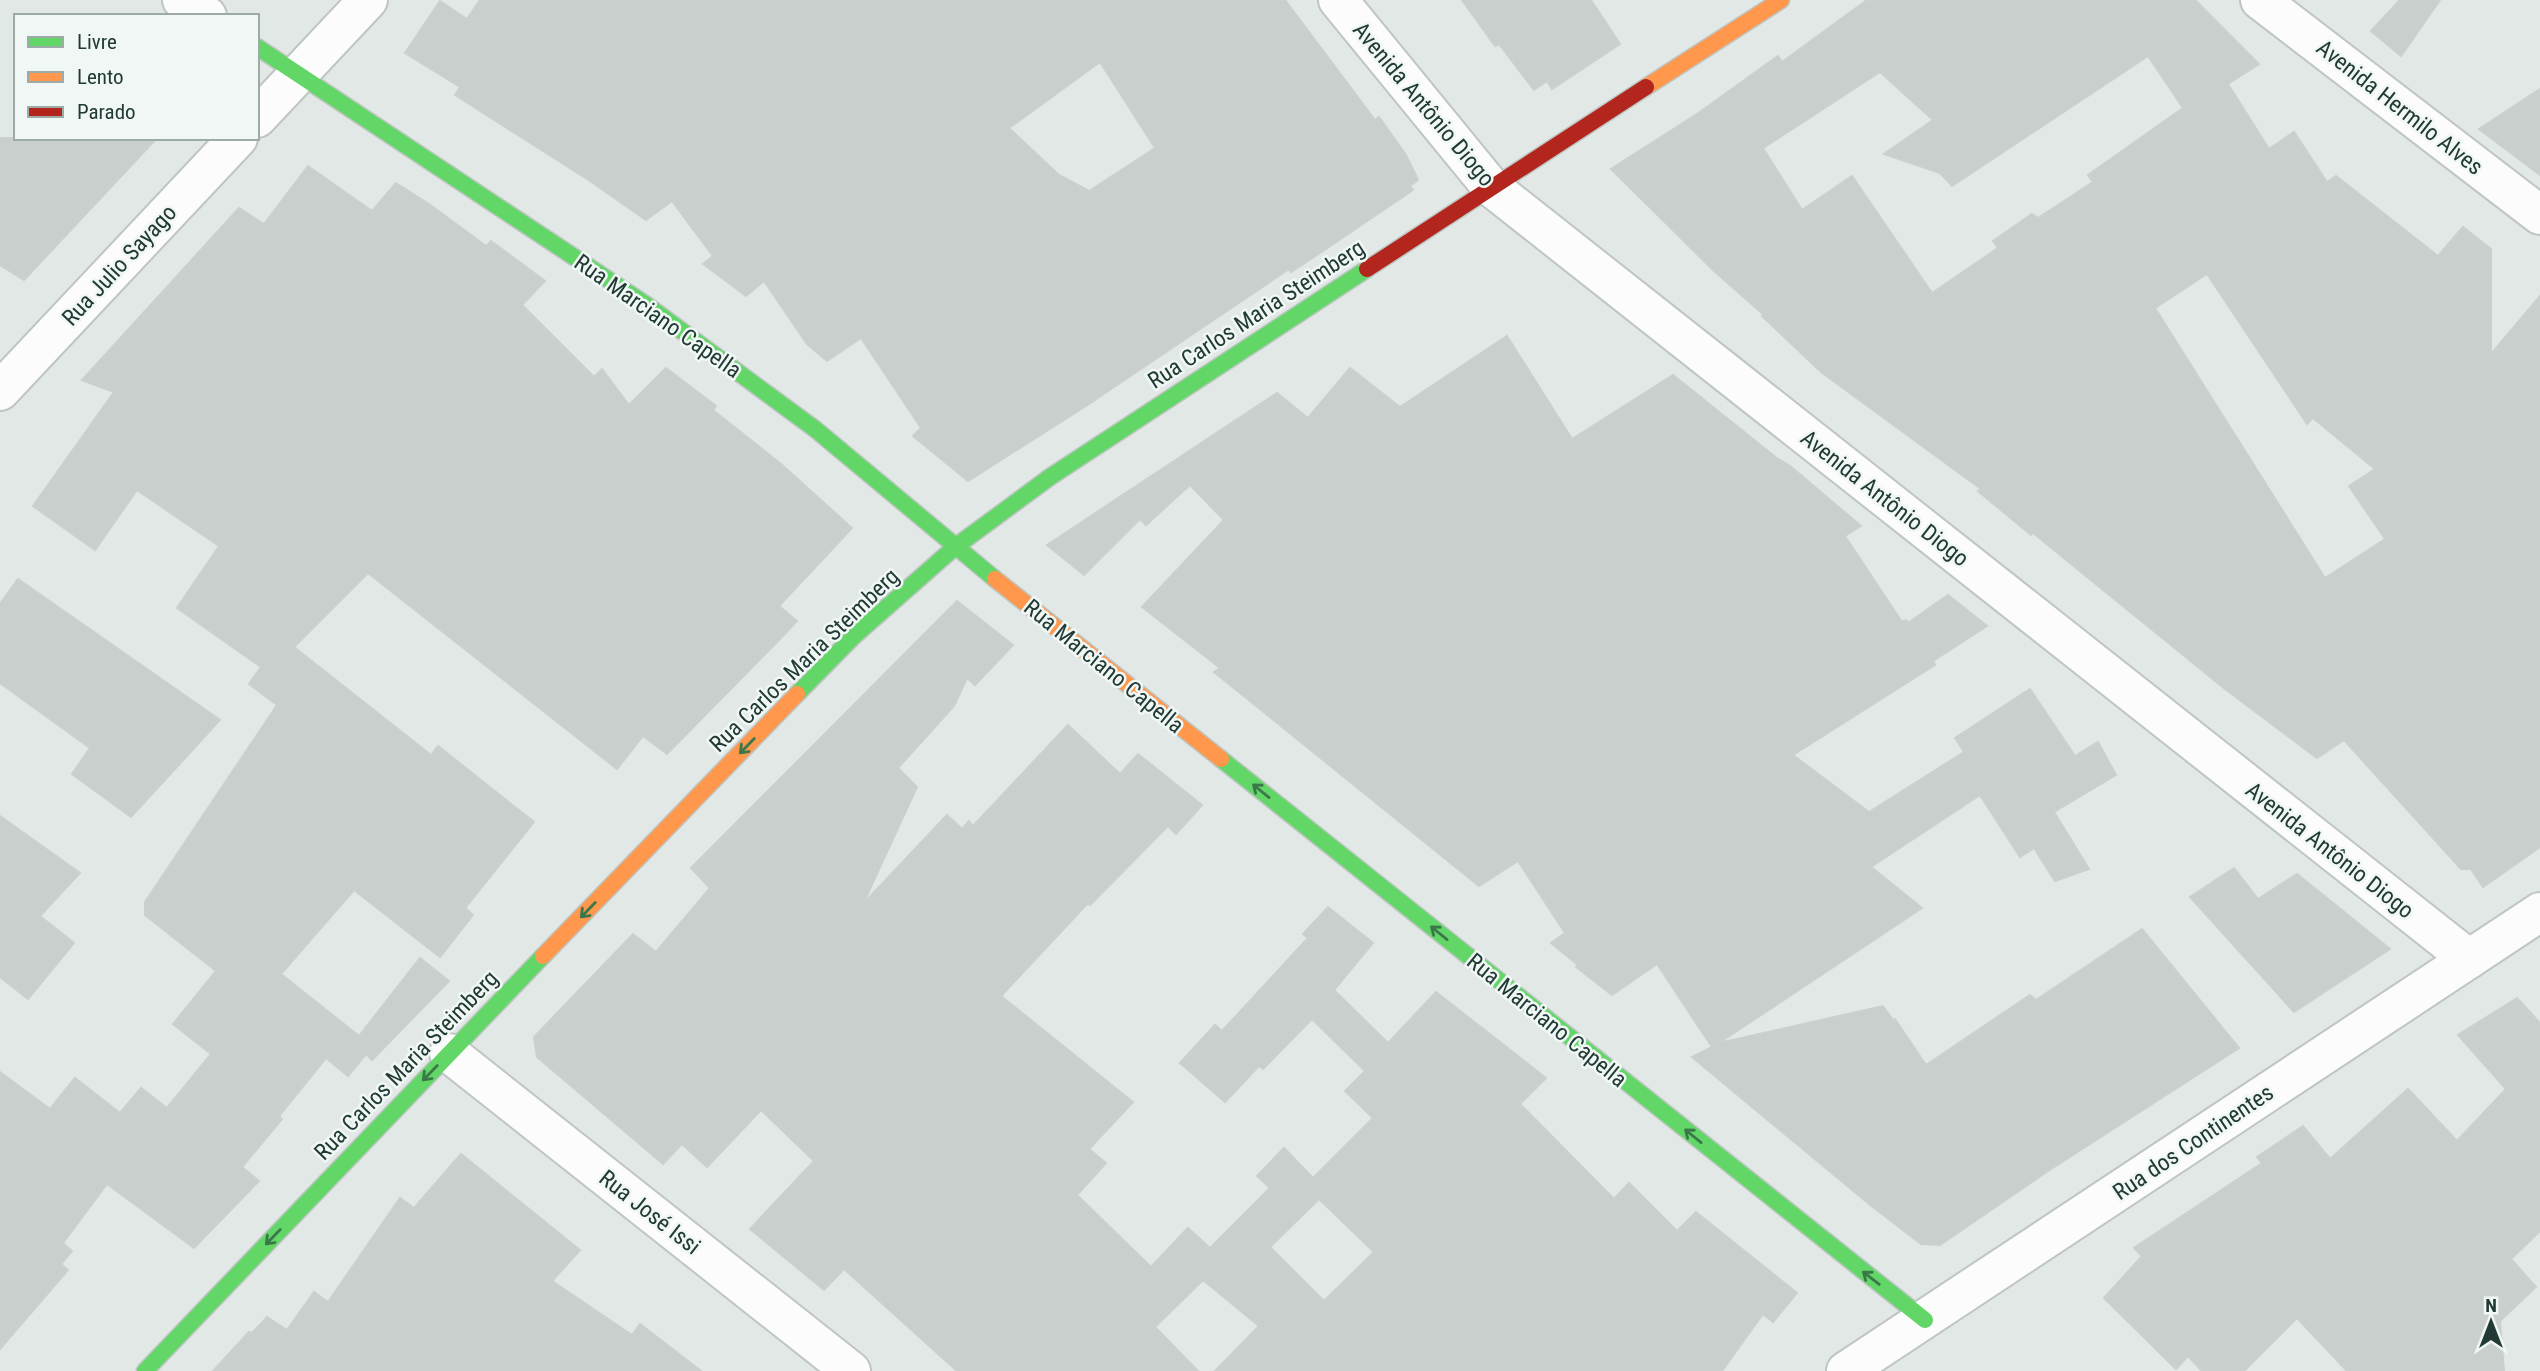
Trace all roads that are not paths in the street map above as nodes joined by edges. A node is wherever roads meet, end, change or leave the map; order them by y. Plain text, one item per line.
1 (182, 0) edge
2 (368, 0) edge
3 (1338, 0) edge
4 (1781, 0) edge
5 (2260, 0) edge
6 (204, 14) edge
7 (259, 48) edge
8 (299, 74) junction
9 (259, 116) edge
10 (236, 140) edge
11 (1491, 187) junction
12 (2540, 215) edge
13 (0, 391) edge
14 (955, 547) junction
15 (2540, 912) edge
16 (2469, 959) junction
17 (449, 1054) junction
18 (1924, 1321) junction
19 (145, 1371) edge
20 (851, 1371) edge
21 (1846, 1371) edge

1 - 6 street
2 - 8 street
3 - 11 street, Avenida Antônio Diogo
4 - 11 street, Rua Carlos Maria Steimberg
5 - 12 street, Avenida Hermilo Alves
7 - 8 street, Rua Marciano Capella
8 - 9 street
8 - 14 street, Rua Marciano Capella
10 - 13 street, Rua Julio Sayago
11 - 14 street, Rua Carlos Maria Steimberg
11 - 16 street, Avenida Antônio Diogo
14 -> 17 street, Rua Carlos Maria Steimberg
18 -> 14 street, Rua Marciano Capella
15 - 16 street, Rua dos Continentes
16 - 18 street, Rua dos Continentes
17 -> 19 street, Rua Carlos Maria Steimberg
17 - 20 street, Rua José Issi
18 - 21 street, Rua dos Continentes

